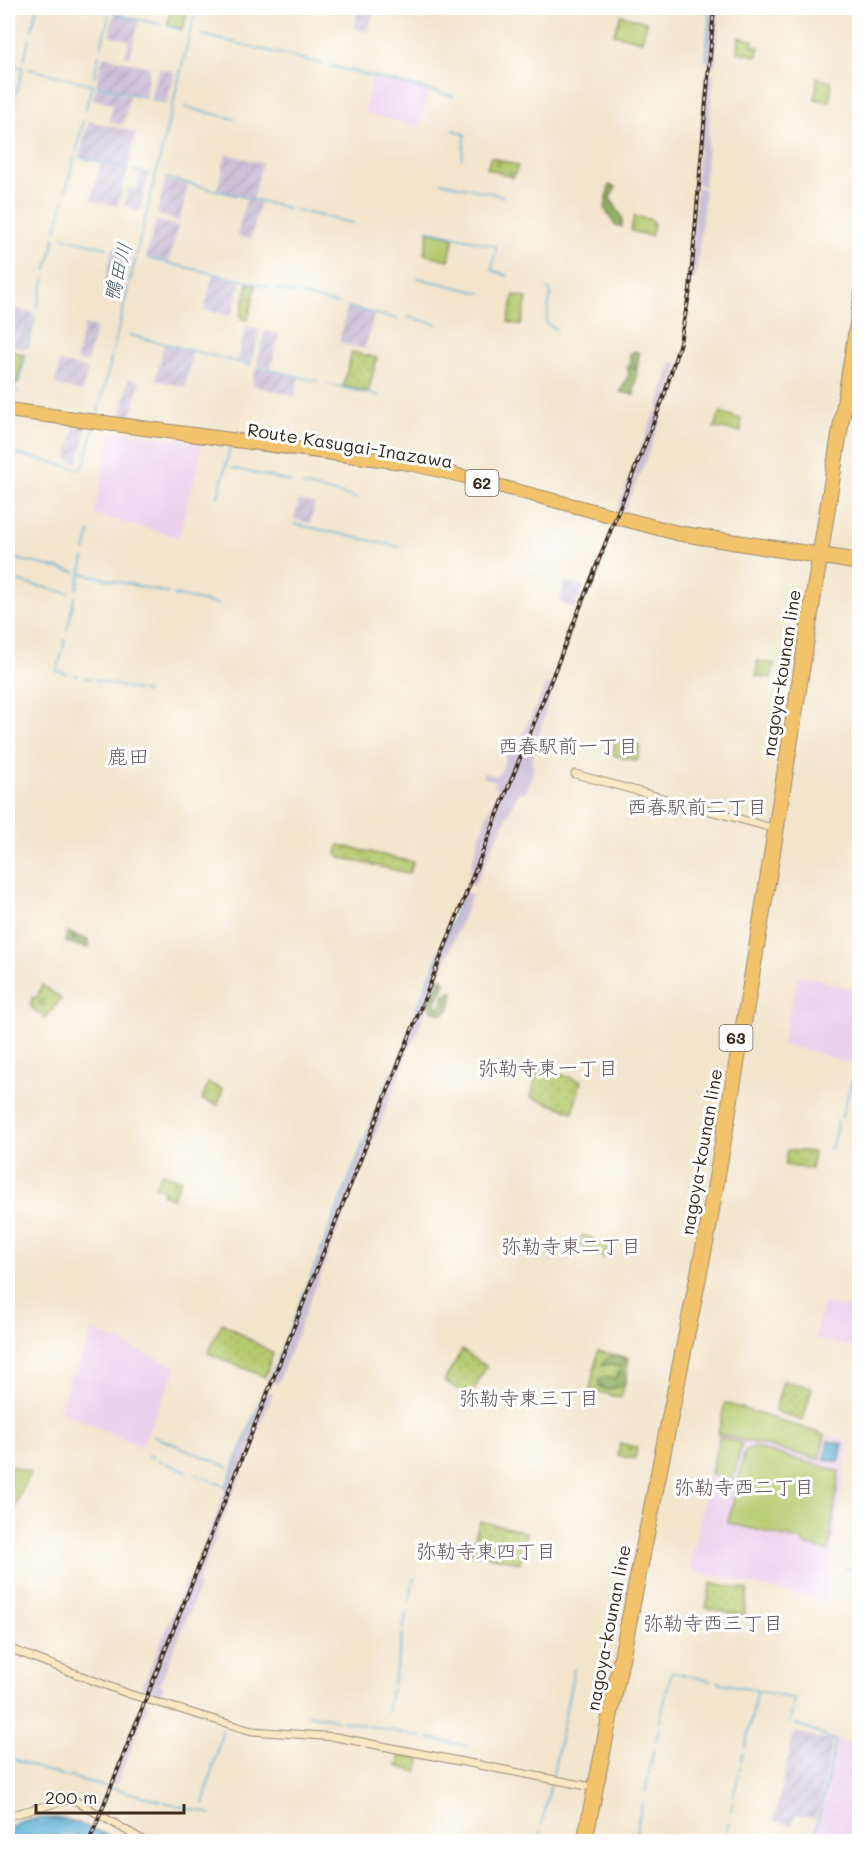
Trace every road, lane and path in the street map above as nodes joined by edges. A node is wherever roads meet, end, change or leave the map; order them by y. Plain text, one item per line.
1 (860, 286) edge
2 (860, 326) edge
3 (8, 406) edge
4 (8, 413) edge
5 (91, 421) junction
6 (820, 556) junction
7 (860, 558) edge
8 (860, 566) edge
9 (575, 774) dead end
10 (772, 828) junction
11 (8, 1648) edge
12 (596, 1788) junction
13 (8, 1816) edge
14 (146, 1842) edge
15 (581, 1842) edge
16 (588, 1842) edge

1 - 6 main road, nagoya-kounan line / 63
2 - 6 main road, nagoya-kounan line / 63
3 - 5 main road, Route Kasugai-Inazawa / 62
4 - 5 main road, Route Kasugai-Inazawa / 62
5 - 6 main road, Route Kasugai-Inazawa / 62
6 - 7 main road, Route Kasugai-Inazawa / 62
6 - 8 main road, Route Kasugai-Inazawa / 62
6 - 10 main road, nagoya-kounan line / 63
6 - 12 main road, nagoya-kounan line / 63
9 - 10 main road
10 - 12 main road, nagoya-kounan line / 63
11 - 12 main road
12 - 15 main road, nagoya-kounan line / 63
12 - 16 main road, nagoya-kounan line / 63
13 - 14 main road

